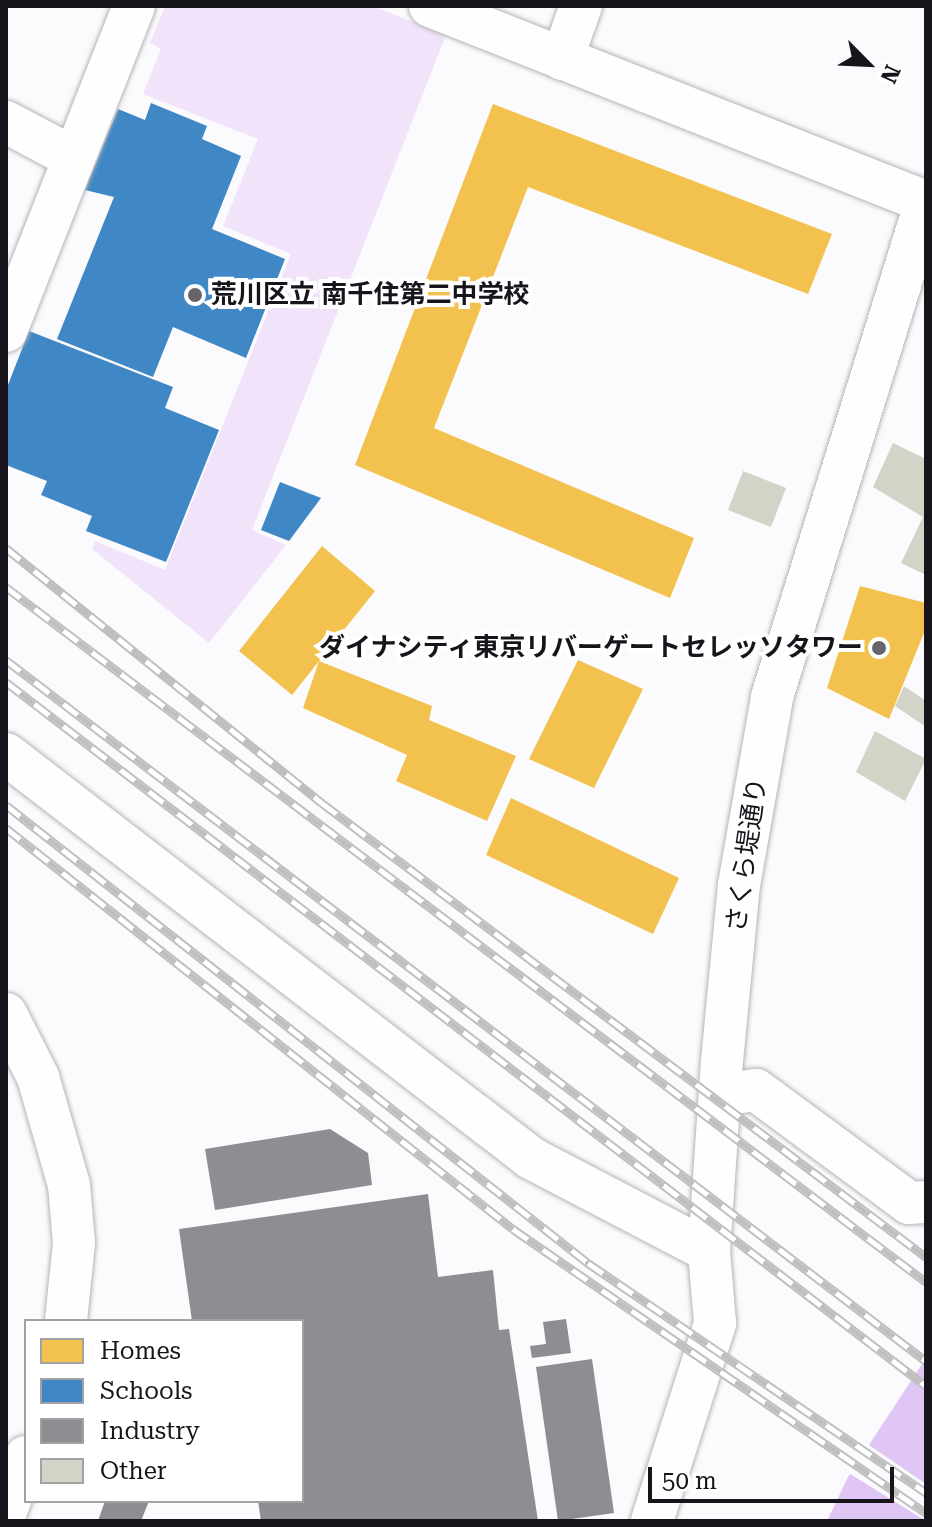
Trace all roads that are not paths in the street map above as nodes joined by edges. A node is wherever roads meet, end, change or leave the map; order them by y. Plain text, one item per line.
1 (134, 6) edge
2 (581, 6) edge
3 (444, 8) edge
4 (562, 59) junction
5 (6, 122) edge
6 (72, 157) junction
7 (926, 202) edge
8 (6, 331) edge
9 (6, 754) edge
10 (6, 1014) edge
11 (720, 1095) junction
12 (926, 1202) edge
13 (709, 1251) junction
14 (66, 1319) edge
15 (6, 1443) edge
16 (24, 1454) edge
17 (24, 1461) edge
18 (6, 1511) edge
19 (652, 1521) edge

1 - 6 street
2 - 4 street
3 - 4 street
4 - 7 street
5 - 6 street
6 - 8 street
7 - 11 street, さくら堤通り
9 - 13 street
10 - 14 street
11 - 12 street
11 - 13 street, さくら堤通り
13 - 19 street, さくら堤通り
15 - 16 street
17 - 18 street

